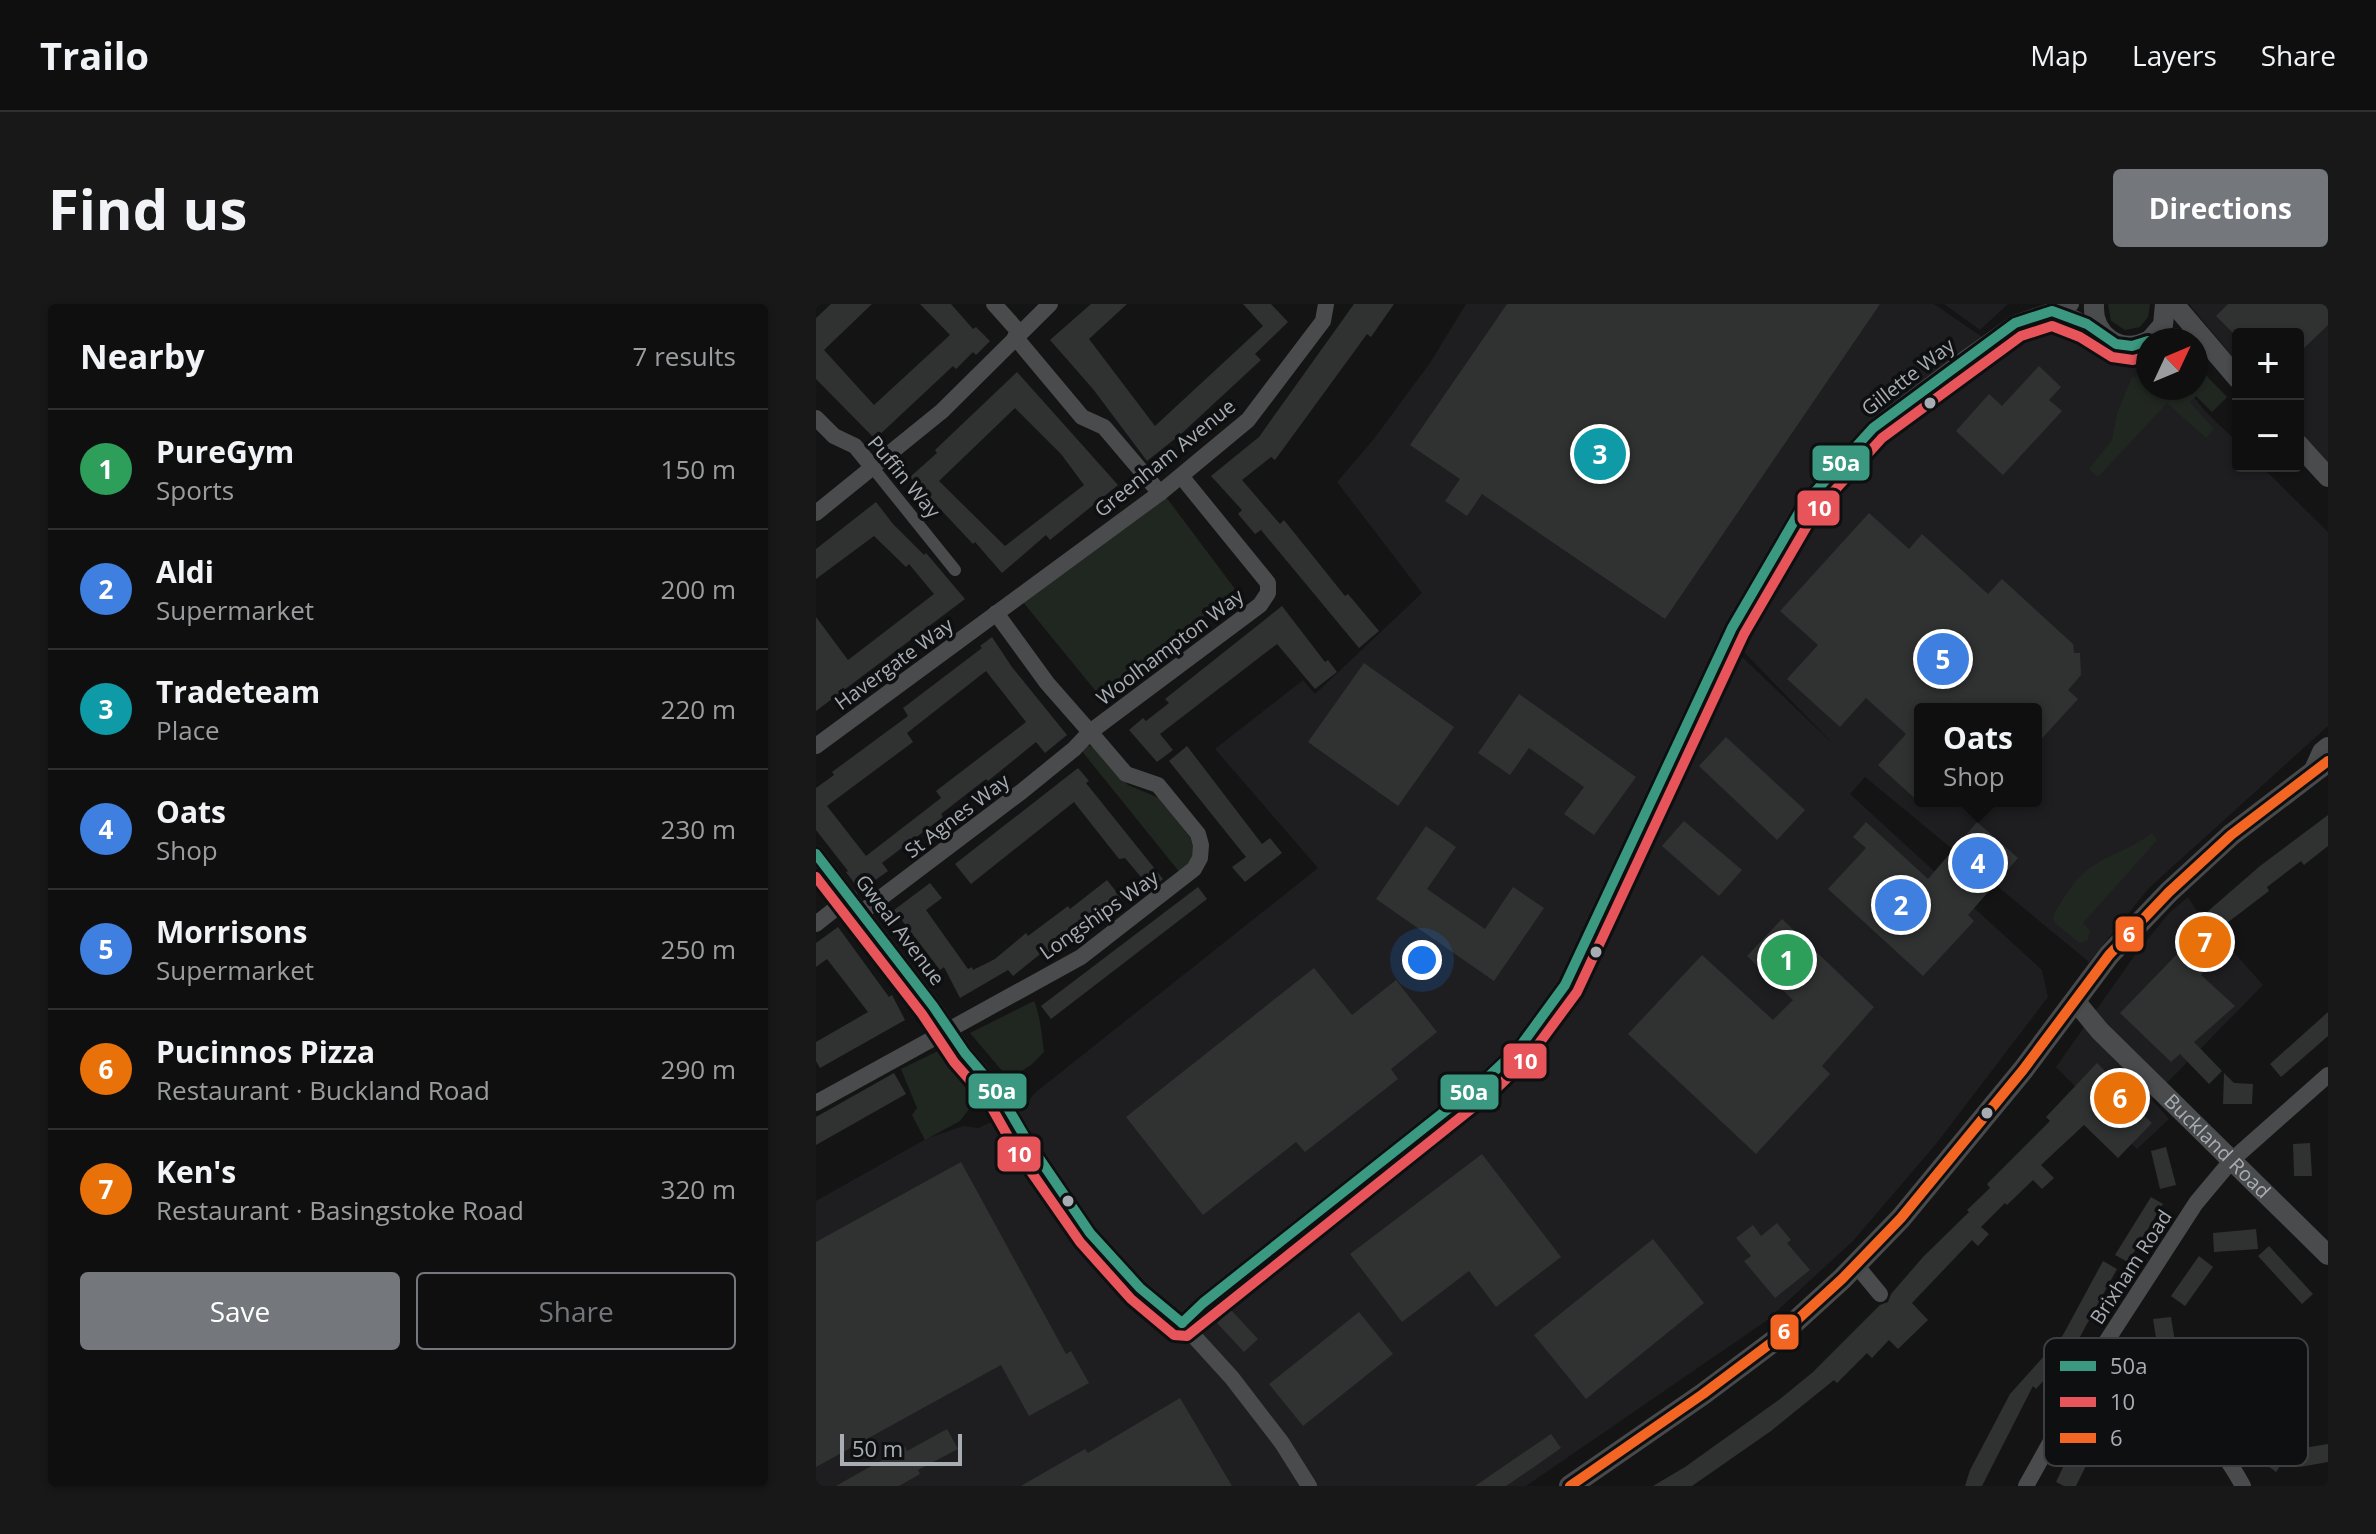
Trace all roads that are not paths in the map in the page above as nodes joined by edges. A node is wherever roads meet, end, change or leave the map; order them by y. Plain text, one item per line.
1 (994, 304) edge
2 (1050, 304) edge
3 (1326, 304) edge
4 (2071, 304) edge
5 (2094, 304) edge
6 (2165, 304) edge
7 (2174, 304) edge
8 (2052, 311) junction
9 (2158, 328) edge
10 (2193, 328) edge
11 (2102, 334) junction
12 (1017, 335) junction
13 (2136, 346) edge
14 (2208, 351) edge
15 (2232, 373) edge
16 (816, 418) edge
17 (2304, 451) edge
18 (873, 468) junction
19 (1181, 476) junction
20 (2328, 477) edge
21 (1160, 493) junction
22 (816, 513) edge
23 (955, 570) dead end
24 (996, 613) junction
25 (1090, 732) junction
26 (816, 746) edge
27 (2328, 747) edge
28 (2323, 767) edge
29 (816, 854) edge
30 (850, 897) junction
31 (862, 912) junction
32 (816, 924) edge
33 (2076, 1002) junction
34 (951, 1031) junction
35 (2328, 1075) edge
36 (816, 1103) edge
37 (2232, 1160) junction
38 (2328, 1255) edge
39 (1856, 1265) junction
40 (1880, 1294) dead end
41 (1182, 1323) junction
42 (2109, 1338) edge
43 (2044, 1454) edge
44 (2231, 1466) edge
45 (1309, 1486) edge
46 (1570, 1486) edge
47 (2026, 1486) edge
48 (2243, 1486) edge

1 - 12 street
2 - 12 street
3 - 19 street, Greenham Avenue
4 - 8 street, Gillette Way
5 - 11 street
6 - 9 street
7 - 10 street
8 - 11 street
8 - 41 street, Gillette Way
11 - 13 street
12 - 18 street
12 - 21 street
14 - 15 street
16 - 18 street, Puffin Way
17 - 20 street
18 - 22 street
18 - 23 street, Puffin Way
19 - 21 street, Greenham Avenue
19 - 25 street, Woolhampton Way
21 - 24 street, Greenham Avenue
24 - 25 street
24 - 26 street, Havergate Way
25 - 31 street, St Agnes Way
25 - 34 street, Longships Way
27 - 28 street
28 - 33 main road
29 - 30 street, Gweal Avenue
30 - 31 street, Gweal Avenue
30 - 32 street
31 - 34 street, Gweal Avenue
33 - 37 street, Buckland Road
33 - 39 main road
34 - 36 street, Longships Way
34 - 41 street, Gweal Avenue
35 - 37 street, Brixham Road
37 - 38 street, Buckland Road
37 - 42 street, Brixham Road
39 - 40 street
39 - 46 main road
41 - 45 street, Gweal Avenue
43 - 47 street, Brixham Road
44 - 48 street

